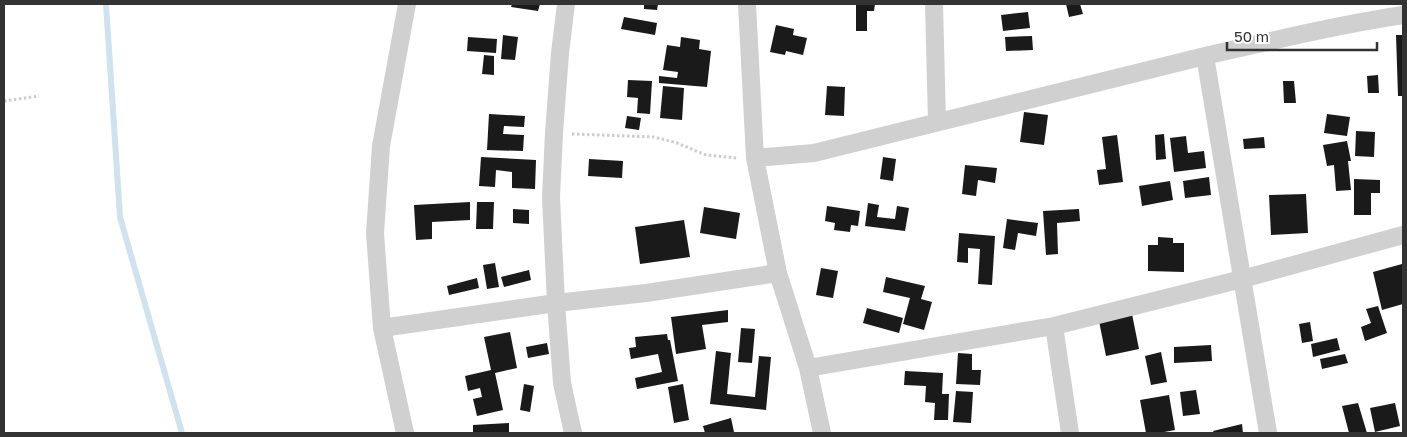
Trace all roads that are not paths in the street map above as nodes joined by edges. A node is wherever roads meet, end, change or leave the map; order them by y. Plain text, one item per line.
1 (407, 4) edge
2 (566, 4) edge
3 (747, 4) edge
4 (934, 4) edge
5 (1403, 15) edge
6 (1205, 56) junction
7 (937, 122) junction
8 (755, 158) junction
9 (1403, 235) edge
10 (778, 273) junction
11 (1242, 279) junction
12 (556, 303) junction
13 (1054, 326) junction
14 (382, 328) junction
15 (808, 368) junction
16 (405, 433) edge
17 (573, 433) edge
18 (822, 433) edge
19 (1070, 433) edge
20 (1268, 433) edge

1 - 14 street
2 - 12 street
3 - 8 street
4 - 7 street
5 - 6 street
6 - 7 street
6 - 11 street
7 - 8 street
8 - 10 street
9 - 11 street
10 - 12 street
10 - 15 street
11 - 13 street
11 - 20 street
12 - 14 street
12 - 17 street
13 - 15 street
13 - 19 street
14 - 16 street
15 - 18 street

